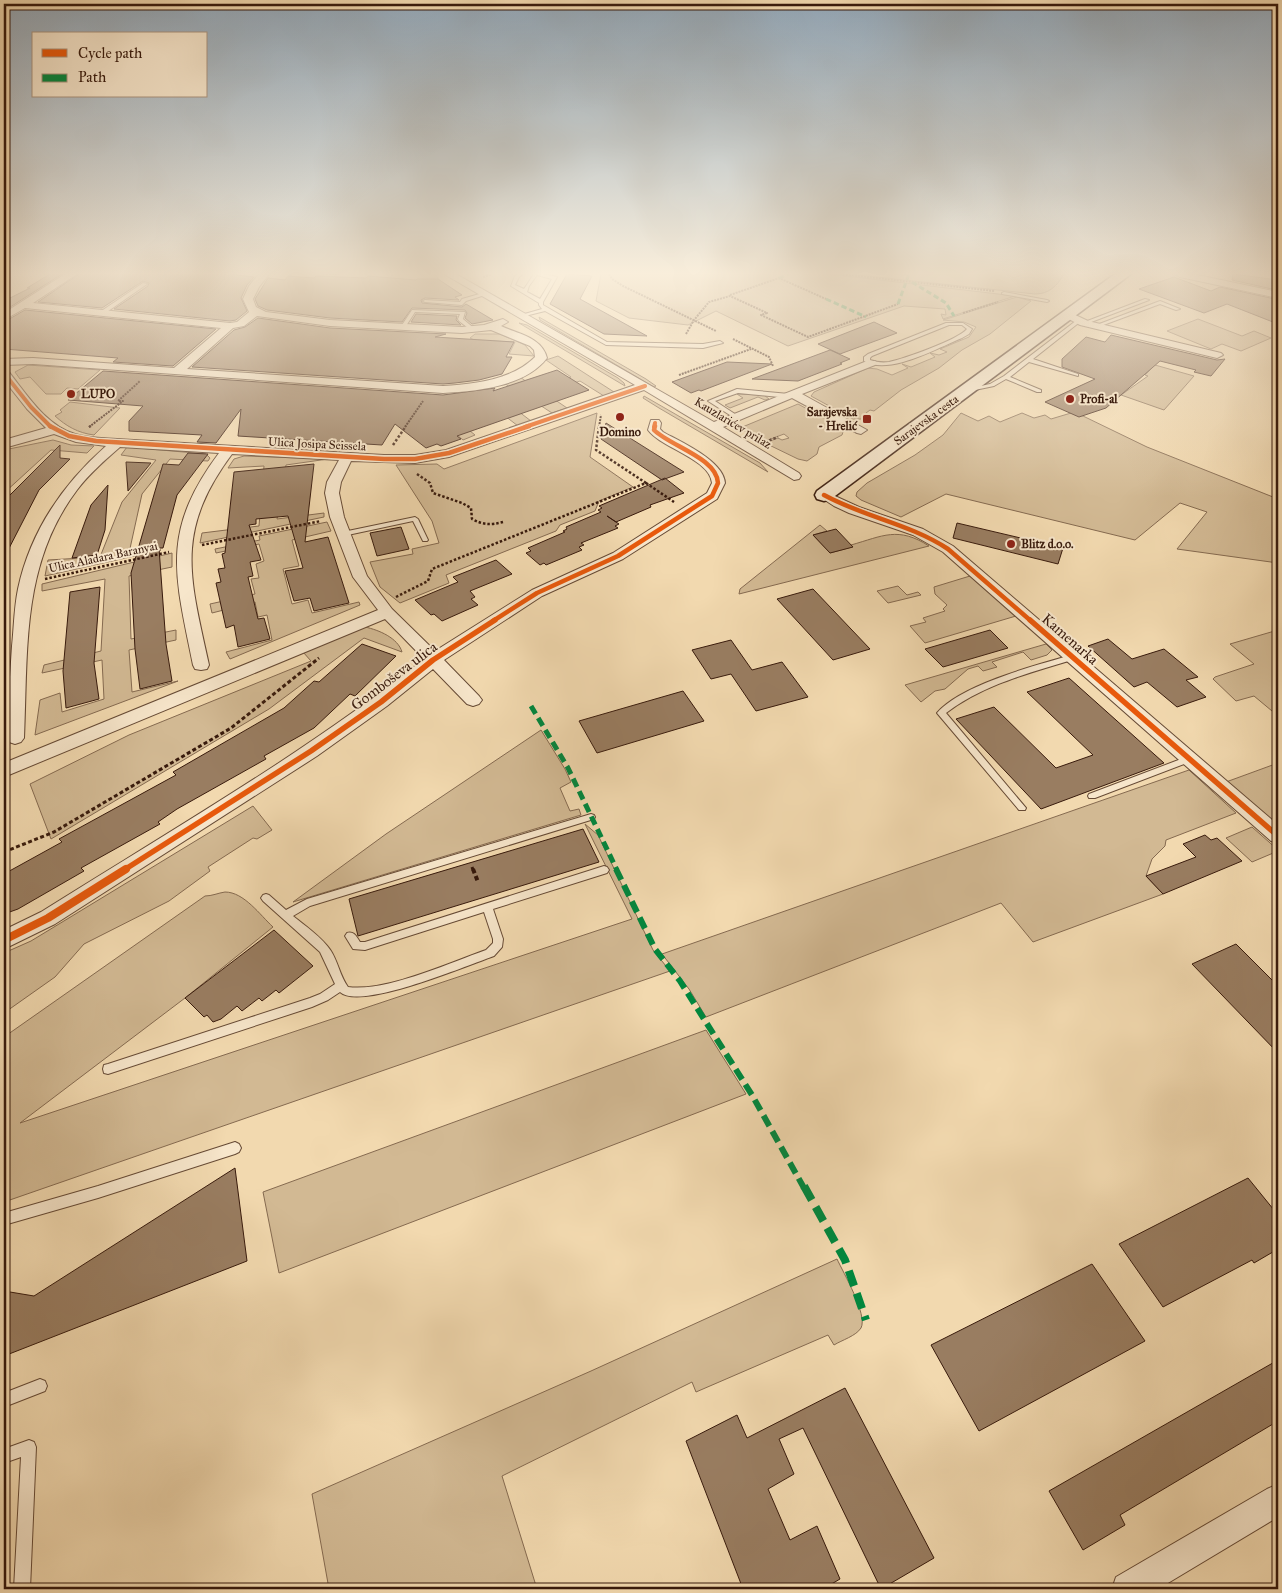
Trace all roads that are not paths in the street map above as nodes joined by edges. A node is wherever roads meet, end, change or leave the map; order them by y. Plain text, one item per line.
1 (204, 348) edge
2 (537, 348) edge
3 (580, 348) edge
4 (887, 348) edge
5 (931, 348) edge
6 (1033, 348) edge
7 (1044, 348) edge
8 (1188, 348) edge
9 (1216, 355) dead end
10 (1030, 360) junction
11 (4, 362) edge
12 (871, 363) junction
13 (176, 372) junction
14 (4, 373) edge
15 (1076, 375) dead end
16 (1006, 377) junction
17 (646, 386) junction
18 (967, 390) junction
19 (1039, 391) dead end
20 (791, 395) junction
21 (736, 417) junction
22 (655, 423) dead end
23 (713, 427) junction
24 (54, 430) junction
25 (861, 430) dead end
26 (117, 443) junction
27 (4, 444) edge
28 (228, 450) junction
29 (347, 457) junction
30 (794, 476) dead end
31 (824, 495) joint
32 (343, 534) junction
33 (425, 540) dead end
34 (388, 606) junction
35 (1072, 657) junction
36 (433, 660) junction
37 (201, 665) dead end
38 (473, 700) dead end
39 (15, 738) dead end
40 (1190, 759) junction
41 (4, 770) edge
42 (1092, 796) dead end
43 (1022, 808) dead end
44 (591, 816) dead end
45 (1278, 836) edge
46 (604, 870) dead end
47 (266, 898) dead end
48 (487, 907) junction
49 (285, 915) junction
50 (350, 936) dead end
51 (4, 940) edge
52 (340, 986) junction
53 (108, 1069) dead end
54 (235, 1148) dead end
55 (4, 1219) edge
56 (40, 1386) dead end
57 (4, 1400) edge
58 (4, 1456) edge
59 (1278, 1500) edge
60 (22, 1589) edge
61 (1128, 1589) edge

1 - 13 street
2 - 13 street
3 - 17 street, Kauzlarićev prilaz
4 - 12 lane
5 - 12 lane
6 - 18 main road, Sarajevska cesta
7 - 10 lane
8 - 9 street
10 - 15 lane
10 - 16 lane
11 - 13 street
12 - 20 street
14 - 24 street, Ulica Josipa Seissela
16 - 18 lane
16 - 19 lane
17 - 23 street, Kauzlarićev prilaz
17 - 29 street, Ulica Josipa Seissela
18 - 31 main road, Sarajevska cesta
20 - 21 street
20 - 21 lane
20 - 25 street
21 - 23 street
22 - 36 street, Gomboševa ulica
23 - 30 street, Kauzlarićev prilaz
24 - 26 street, Ulica Josipa Seissela
24 - 27 street
26 - 28 street, Ulica Josipa Seissela
26 - 39 street
28 - 29 street, Ulica Josipa Seissela
28 - 37 street
29 - 32 street
31 - 35 street, Kamenarka
32 - 33 lane
32 - 34 street
34 - 36 street
34 - 41 street
35 - 40 street, Kamenarka
35 - 43 lane
36 - 38 street
36 - 51 street, Gomboševa ulica
40 - 42 lane
40 - 45 street, Kamenarka
44 - 49 lane
46 - 48 lane
47 - 49 lane
48 - 50 lane
48 - 52 lane
49 - 52 lane
52 - 53 lane
54 - 55 lane
56 - 57 lane
58 - 60 lane
59 - 61 street

